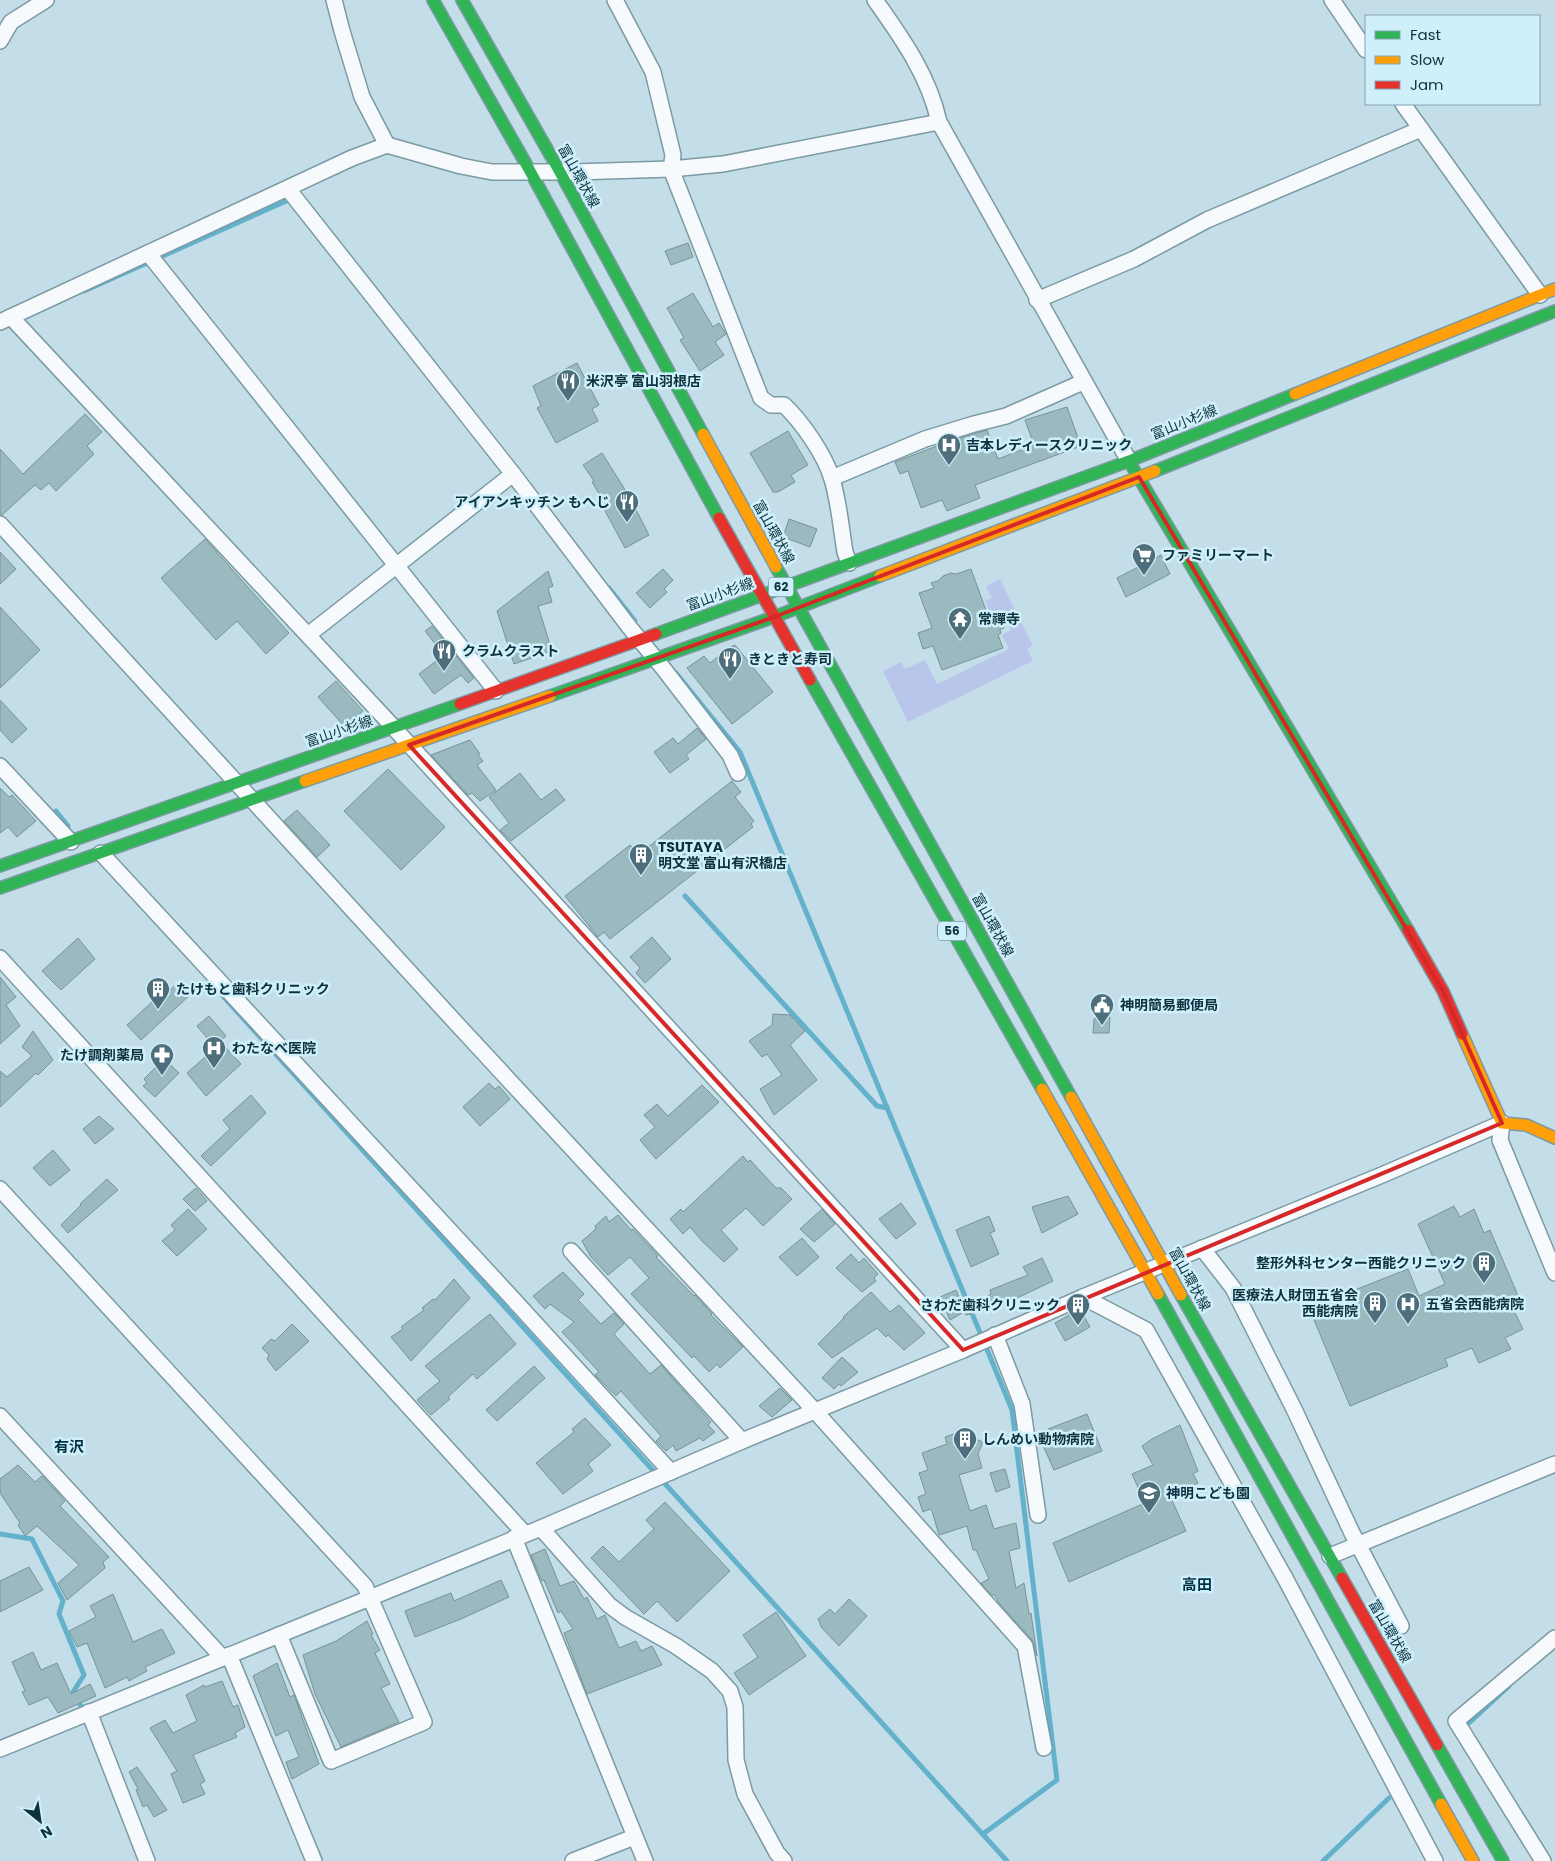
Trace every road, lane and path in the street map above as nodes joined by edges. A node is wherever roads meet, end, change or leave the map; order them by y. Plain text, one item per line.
1 (46, 0) edge
2 (334, 0) edge
3 (433, 0) edge
4 (462, 0) edge
5 (615, 0) edge
6 (876, 0) edge
7 (1332, 0) edge
8 (0, 41) edge
9 (1365, 49) edge
10 (1404, 105) edge
11 (939, 122) junction
12 (1421, 129) junction
13 (387, 145) junction
14 (671, 169) junction
15 (530, 171) junction
16 (560, 172) junction
17 (288, 189) junction
18 (148, 253) junction
19 (1555, 288) edge
20 (1540, 295) junction
21 (1037, 300) junction
22 (1555, 311) edge
23 (5, 320) edge
24 (1083, 382) junction
25 (1129, 461) junction
26 (513, 474) junction
27 (1139, 477) junction
28 (832, 478) junction
29 (0, 524) edge
30 (850, 563) junction
31 (396, 566) junction
32 (786, 585) junction
33 (761, 594) junction
34 (800, 608) junction
35 (774, 617) junction
36 (308, 635) junction
37 (640, 640) junction
38 (656, 658) junction
39 (496, 691) junction
40 (393, 728) junction
41 (408, 745) junction
42 (0, 766) edge
43 (738, 773) dead end
44 (236, 782) junction
45 (252, 800) junction
46 (71, 842) junction
47 (101, 853) junction
48 (0, 866) edge
49 (0, 888) edge
50 (0, 958) edge
51 (1502, 1124) junction
52 (1555, 1138) edge
53 (0, 1189) edge
54 (1202, 1248) junction
55 (571, 1252) dead end
56 (1164, 1264) junction
57 (1145, 1272) junction
58 (1555, 1273) edge
59 (1083, 1297) junction
60 (995, 1335) junction
61 (963, 1350) junction
62 (815, 1411) junction
63 (0, 1416) edge
64 (742, 1441) junction
65 (1555, 1464) edge
66 (671, 1472) junction
67 (1038, 1515) dead end
68 (541, 1528) junction
69 (520, 1536) junction
70 (1358, 1544) junction
71 (1330, 1556) junction
72 (1309, 1566) junction
73 (1285, 1578) junction
74 (371, 1598) junction
75 (1401, 1626) dead end
76 (279, 1635) junction
77 (1555, 1638) edge
78 (226, 1656) junction
79 (89, 1712) junction
80 (0, 1748) edge
81 (1044, 1748) dead end
82 (634, 1837) junction
83 (1473, 1860) edge
84 (147, 1861) edge
85 (314, 1861) edge
86 (573, 1861) edge
87 (645, 1861) edge
88 (784, 1861) edge
89 (1435, 1861) edge
90 (1503, 1861) edge
91 (1543, 1861) edge

1 - 8 street
2 - 13 street
3 - 15 main road, 56
4 - 16 main road, 富山環状線 / 56
5 - 14 street
6 - 11 street
7 - 9 street
10 - 12 street
11 - 14 street
11 - 21 street
12 - 20 street
12 - 21 street
13 - 15 street
13 - 17 street
14 - 16 street
14 - 28 street
15 - 16 street
15 - 33 main road, 56
16 - 32 main road, 富山環状線 / 56
17 - 18 street
17 - 26 street
18 - 23 street
18 - 31 street
19 - 20 main road, 富山小杉線 / 62
20 - 25 main road, 富山小杉線 / 62
21 - 24 street
22 - 27 main road, 62
23 - 36 street
24 - 25 street
24 - 28 street
25 - 27 main road
25 - 30 main road, 富山小杉線 / 62
26 - 31 street
26 - 37 street
27 - 34 main road, 62
27 - 51 main road
28 - 30 street
29 - 44 street
30 - 32 main road, 富山小杉線 / 62
31 - 36 street
31 - 39 street
32 - 33 main road, 富山小杉線 / 62
32 - 34 main road, 富山環状線 / 56
33 - 35 main road, 56
33 - 37 main road, 富山小杉線 / 62
34 - 35 main road, 62
34 - 56 main road, 富山環状線 / 56
35 - 38 main road, 62
35 - 57 main road, 56
36 - 40 street
37 - 38 street
37 - 39 main road, 富山小杉線 / 62
38 - 41 main road, 62
38 - 43 street
39 - 40 main road, 富山小杉線 / 62
40 - 41 street
40 - 44 main road, 富山小杉線 / 62
41 - 45 main road, 62
41 - 61 street
42 - 46 street
44 - 45 street
44 - 46 main road, 富山小杉線 / 62
45 - 47 main road, 62
45 - 62 street
46 - 48 main road, 富山小杉線 / 62
47 - 49 main road, 62
47 - 66 street
50 - 69 street
51 - 52 main road
51 - 54 street
51 - 58 street
53 - 74 street
54 - 56 street
54 - 70 street
55 - 64 street
56 - 57 street
56 - 71 main road, 富山環状線 / 56
57 - 59 street
57 - 72 main road, 56
59 - 60 street
59 - 73 street
60 - 61 street
60 - 67 street
61 - 62 street
62 - 64 street
62 - 81 street
63 - 78 street
64 - 66 street
65 - 70 street
66 - 68 street
68 - 69 street
68 - 88 street
69 - 74 street
69 - 82 street
70 - 71 street
70 - 75 street
71 - 90 main road, 富山環状線 / 56
72 - 73 street
72 - 83 main road, 56
73 - 89 street
74 - 76 street
74 - 76 street
76 - 78 street
77 - 91 street
78 - 79 street
78 - 85 street
79 - 80 street
79 - 84 street
82 - 86 street
82 - 87 street

